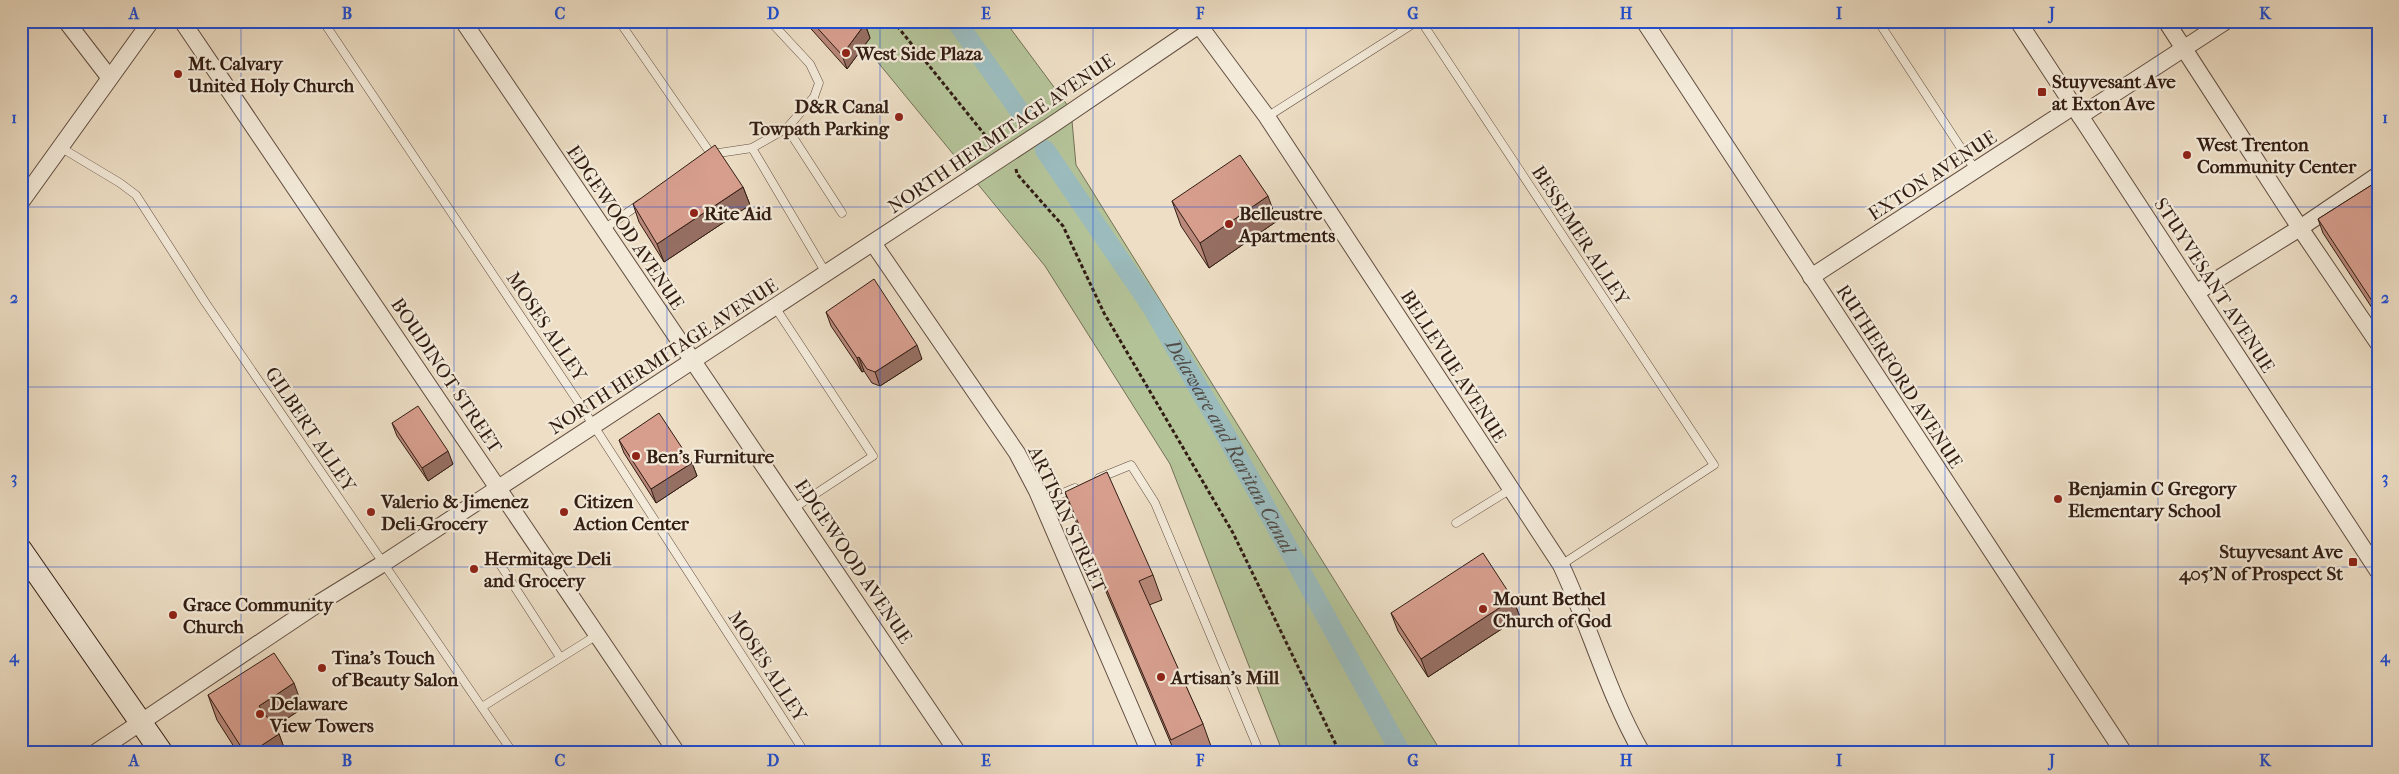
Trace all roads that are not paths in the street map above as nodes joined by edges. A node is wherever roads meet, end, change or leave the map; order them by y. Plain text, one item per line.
1 (66, 21) edge
2 (151, 21) edge
3 (182, 21) edge
4 (323, 21) edge
5 (463, 21) edge
6 (619, 21) edge
7 (770, 21) edge
8 (1644, 21) edge
9 (1878, 21) edge
10 (2018, 21) edge
11 (2166, 21) edge
12 (2226, 21) edge
13 (1200, 22) edge
14 (2183, 50) junction
15 (109, 77) junction
16 (2077, 111) junction
17 (1267, 117) junction
18 (787, 128) junction
19 (60, 147) junction
20 (752, 148) junction
21 (711, 154) junction
22 (703, 160) edge
23 (1976, 171) junction
24 (2378, 175) edge
25 (647, 199) edge
26 (21, 202) edge
27 (842, 213) dead end
28 (2300, 228) junction
29 (604, 229) junction
30 (873, 243) junction
31 (826, 273) junction
32 (1811, 277) junction
33 (2197, 292) junction
34 (775, 307) junction
35 (2378, 343) edge
36 (692, 361) junction
37 (592, 426) junction
38 (1094, 480) edge
39 (1085, 484) edge
40 (498, 487) junction
41 (1510, 489) junction
42 (1042, 502) junction
43 (794, 508) junction
44 (1456, 523) dead end
45 (21, 550) edge
46 (494, 555) dead end
47 (384, 563) junction
48 (1562, 565) junction
49 (2378, 571) edge
50 (597, 635) junction
51 (560, 657) junction
52 (482, 707) junction
53 (141, 720) junction
54 (95, 753) edge
55 (162, 753) edge
56 (513, 753) edge
57 (676, 753) edge
58 (805, 753) edge
59 (958, 753) edge
60 (1150, 753) edge
61 (1260, 753) edge
62 (1642, 753) edge
63 (2124, 753) edge

1 - 15 street
2 - 15 street
3 - 40 street, BOUDINOT STREET
4 - 37 lane, MOSES ALLEY
5 - 29 street, EDGEWOOD AVENUE
6 - 21 lane
7 - 18 lane
8 - 32 street, RUTHERFORD AVENUE
9 - 23 lane
10 - 16 street, STUYVESANT AVENUE
11 - 14 street
12 - 14 street, EXTON AVENUE
13 - 17 street, BELLEVUE AVENUE
13 - 30 street, NORTH HERMITAGE AVENUE
14 - 16 street, EXTON AVENUE
14 - 28 street
15 - 19 street
16 - 23 street, EXTON AVENUE
16 - 33 street, STUYVESANT AVENUE
17 - 41 street, BELLEVUE AVENUE
17 - 48 lane, BESSEMER ALLEY
18 - 20 lane
18 - 27 lane
19 - 26 street
19 - 47 lane, GILBERT ALLEY
20 - 21 lane
20 - 31 lane
21 - 22 lane
23 - 32 street, EXTON AVENUE
24 - 28 street
25 - 29 lane
28 - 33 street
28 - 35 street
29 - 36 street, EDGEWOOD AVENUE
30 - 31 street, NORTH HERMITAGE AVENUE
30 - 42 street, ARTISAN STREET
31 - 34 street, NORTH HERMITAGE AVENUE
32 - 63 street, RUTHERFORD AVENUE
33 - 49 street, STUYVESANT AVENUE
34 - 36 street, NORTH HERMITAGE AVENUE
34 - 43 lane
36 - 37 street, NORTH HERMITAGE AVENUE
36 - 43 street, EDGEWOOD AVENUE
37 - 40 street, NORTH HERMITAGE AVENUE
37 - 58 lane, MOSES ALLEY
38 - 61 lane
39 - 42 lane
40 - 47 street, NORTH HERMITAGE AVENUE
40 - 50 street, BOUDINOT STREET
41 - 44 lane
41 - 48 street, BELLEVUE AVENUE
42 - 60 street, ARTISAN STREET
43 - 59 street, EDGEWOOD AVENUE
45 - 53 street
46 - 51 lane
47 - 52 lane, GILBERT ALLEY
47 - 53 street, NORTH HERMITAGE AVENUE
48 - 62 street, BELLEVUE AVENUE
50 - 51 lane
50 - 57 street, BOUDINOT STREET
51 - 52 lane
52 - 56 lane, GILBERT ALLEY
53 - 54 street, NORTH HERMITAGE AVENUE
53 - 55 street

